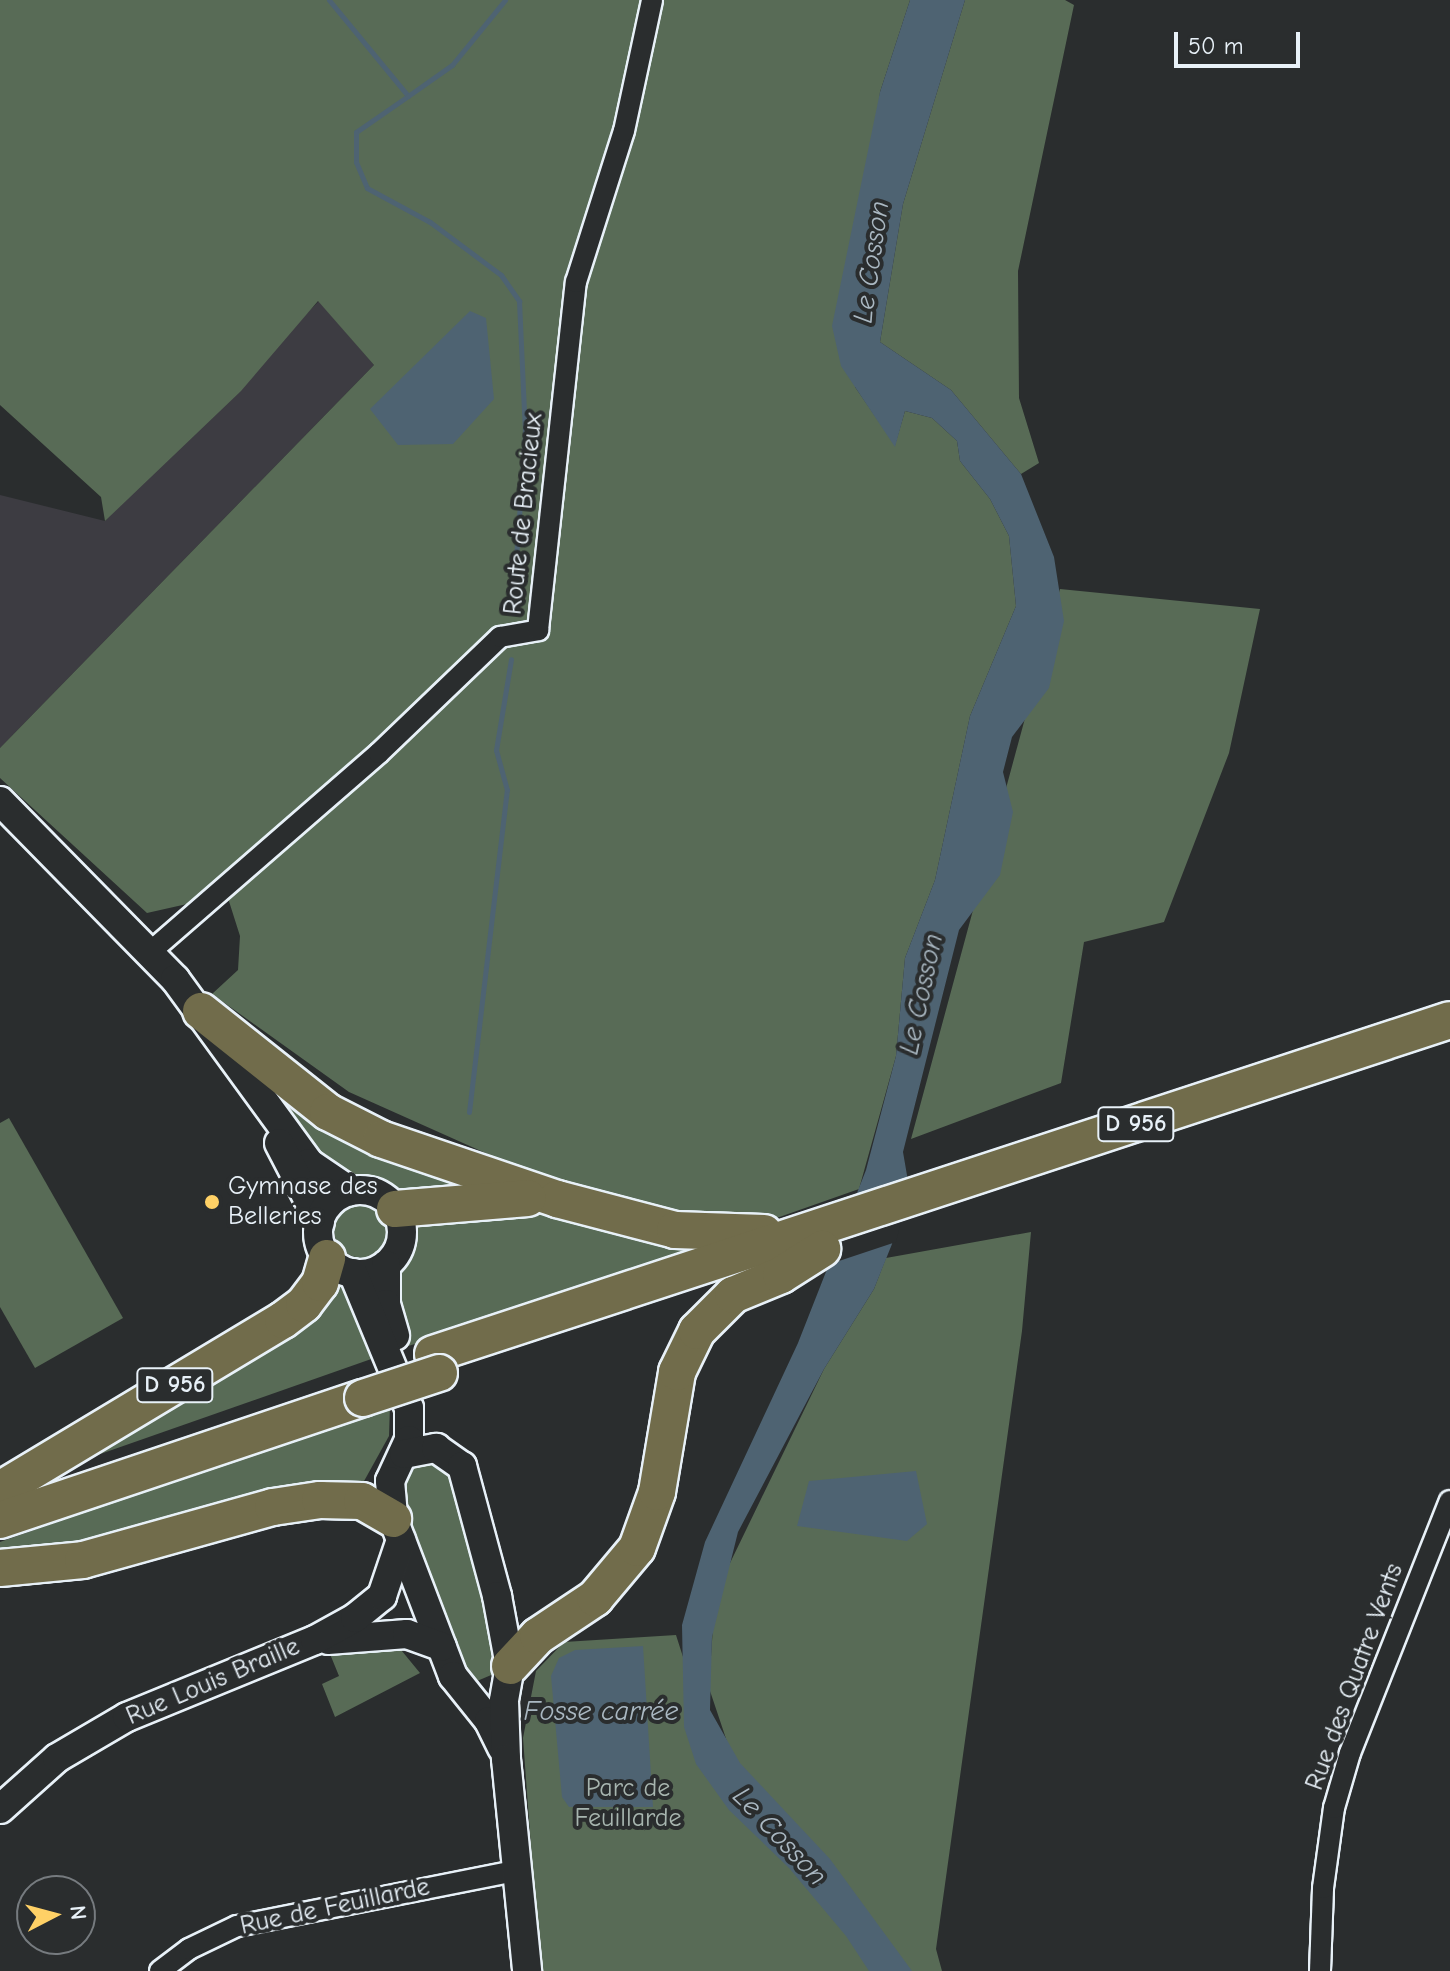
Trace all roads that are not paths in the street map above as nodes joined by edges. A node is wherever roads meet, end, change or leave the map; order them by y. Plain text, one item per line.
1 (652, 0) edge
2 (0, 801) edge
3 (149, 953) junction
4 (201, 1011) junction
5 (1450, 1020) edge
6 (1450, 1041) edge
7 (268, 1112) junction
8 (350, 1191) junction
9 (557, 1199) junction
10 (928, 1203) junction
11 (395, 1209) junction
12 (320, 1222) junction
13 (825, 1236) junction
14 (386, 1265) junction
15 (340, 1266) junction
16 (361, 1388) junction
17 (445, 1450) junction
18 (404, 1454) junction
19 (0, 1490) edge
20 (0, 1499) edge
21 (1450, 1501) edge
22 (0, 1520) edge
23 (397, 1529) junction
24 (0, 1568) edge
25 (315, 1640) junction
26 (442, 1647) junction
27 (508, 1674) junction
28 (468, 1693) junction
29 (506, 1759) junction
30 (0, 1809) edge
31 (519, 1870) junction
32 (160, 1971) edge
33 (527, 1971) edge
34 (1320, 1971) edge

1 - 3 street, Route de Bracieux
2 - 3 main road
3 - 4 main road
4 - 7 main road
4 - 9 highway, D 956
5 - 10 highway, D 956
6 - 10 highway, D 956
7 - 8 main road
7 - 12 main road
8 - 11 main road
8 - 12 main road
9 - 11 highway, D 956
9 - 13 highway, D 956
10 - 13 highway, D 956
11 - 14 main road
12 - 15 main road
13 - 16 highway, D 956
13 - 27 highway, D 956
14 - 15 main road
14 - 17 main road
15 - 18 main road
15 - 19 highway, D 956
16 - 20 highway, D 956
16 - 22 highway, D 956
17 - 18 main road
17 - 27 main road
18 - 23 main road
21 - 34 street, Rue des Quatre Vents
23 - 24 highway
23 - 25 main road, Rue Louis Braille
23 - 26 main road
25 - 26 main road
25 - 30 main road, Rue Louis Braille
26 - 28 main road
27 - 28 main road
27 - 29 main road
28 - 29 main road
29 - 31 main road
31 - 32 street, Rue de Feuillarde
31 - 33 main road

